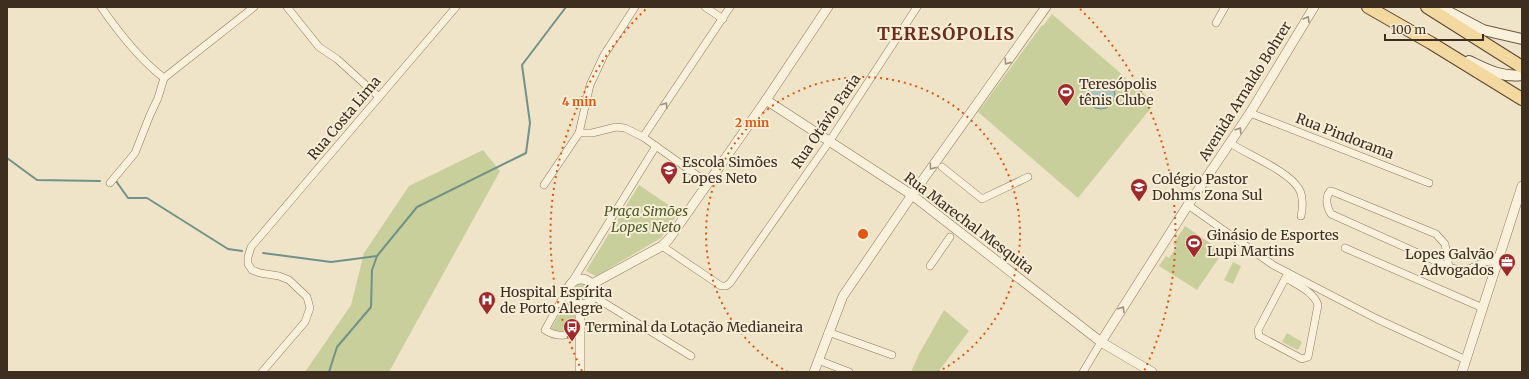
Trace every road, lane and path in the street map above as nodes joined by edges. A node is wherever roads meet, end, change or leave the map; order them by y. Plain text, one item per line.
1 (101, 7) edge
2 (254, 7) edge
3 (287, 7) edge
4 (456, 7) edge
5 (635, 7) edge
6 (705, 7) edge
7 (730, 7) edge
8 (828, 7) edge
9 (917, 7) edge
10 (1046, 7) edge
11 (1225, 7) edge
12 (1314, 7) edge
13 (1368, 7) edge
14 (1427, 7) edge
15 (1436, 7) edge
16 (723, 19) junction
17 (1216, 23) dead end
18 (1522, 39) edge
19 (1431, 43) junction
20 (1522, 67) edge
21 (1522, 74) edge
22 (164, 78) junction
23 (379, 97) junction
24 (1522, 99) edge
25 (766, 100) junction
26 (1250, 113) junction
27 (579, 133) junction
28 (643, 137) junction
29 (829, 142) junction
30 (1230, 143) junction
31 (656, 146) junction
32 (942, 167) dead end
33 (1028, 177) dead end
34 (1429, 182) dead end
35 (110, 183) dead end
36 (708, 183) junction
37 (544, 186) dead end
38 (1522, 186) edge
39 (912, 195) junction
40 (1188, 205) junction
41 (1301, 216) dead end
42 (950, 237) dead end
43 (662, 246) junction
44 (1345, 248) dead end
45 (1498, 262) junction
46 (930, 266) dead end
47 (1449, 267) junction
48 (1287, 275) junction
49 (592, 284) junction
50 (570, 285) junction
51 (593, 296) junction
52 (580, 304) junction
53 (1483, 308) junction
54 (581, 330) junction
55 (828, 332) junction
56 (1101, 342) junction
57 (892, 355) dead end
58 (691, 356) dead end
59 (818, 360) junction
60 (1466, 360) junction
61 (262, 372) edge
62 (580, 372) edge
63 (814, 372) edge
64 (849, 372) edge
65 (1083, 372) edge
66 (1152, 372) edge
67 (1462, 372) edge

1 - 22 street
2 - 22 street
3 - 23 street
4 - 23 street, Rua Costa Lima
5 - 27 street
6 - 16 street
7 - 16 street
8 - 25 street
9 - 29 street, Rua Otávio Faria
10 -> 39 street
11 - 17 street
26 -> 12 street, Avenida Arnaldo Bohrer
13 - 19 main road
14 - 20 main road
15 - 18 main road
28 -> 16 street
19 - 21 main road
19 - 24 main road
22 - 35 street
23 - 61 street, Rua Costa Lima
25 - 29 street, Rua Marechal Mesquita
25 - 36 street
30 -> 26 street, Avenida Arnaldo Bohrer
26 - 34 street, Rua Pindorama
27 - 28 street
27 - 37 street
28 - 31 street
29 - 39 street, Rua Marechal Mesquita
29 - 43 street, Rua Otávio Faria
30 - 40 street, Avenida Arnaldo Bohrer
30 - 41 street
31 - 36 street
31 - 50 street
32 - 33 street
36 - 43 street
38 - 45 street
39 - 55 street
39 - 56 street, Rua Marechal Mesquita
40 - 48 street
56 -> 40 street, Avenida Arnaldo Bohrer
42 - 46 street
43 - 49 street
44 - 53 street
45 - 47 street
45 - 53 street
47 - 47 street
48 - 48 street
48 - 60 street
49 - 50 street
49 - 51 street
50 - 52 street
50 - 54 street
51 - 52 street
51 - 58 street
52 - 54 street
53 - 60 street
54 - 62 street
55 - 57 street
55 - 59 street
56 - 65 street, Avenida Arnaldo Bohrer
56 - 66 street, Rua Marechal Mesquita
59 - 63 street
59 - 64 street
60 - 67 street

